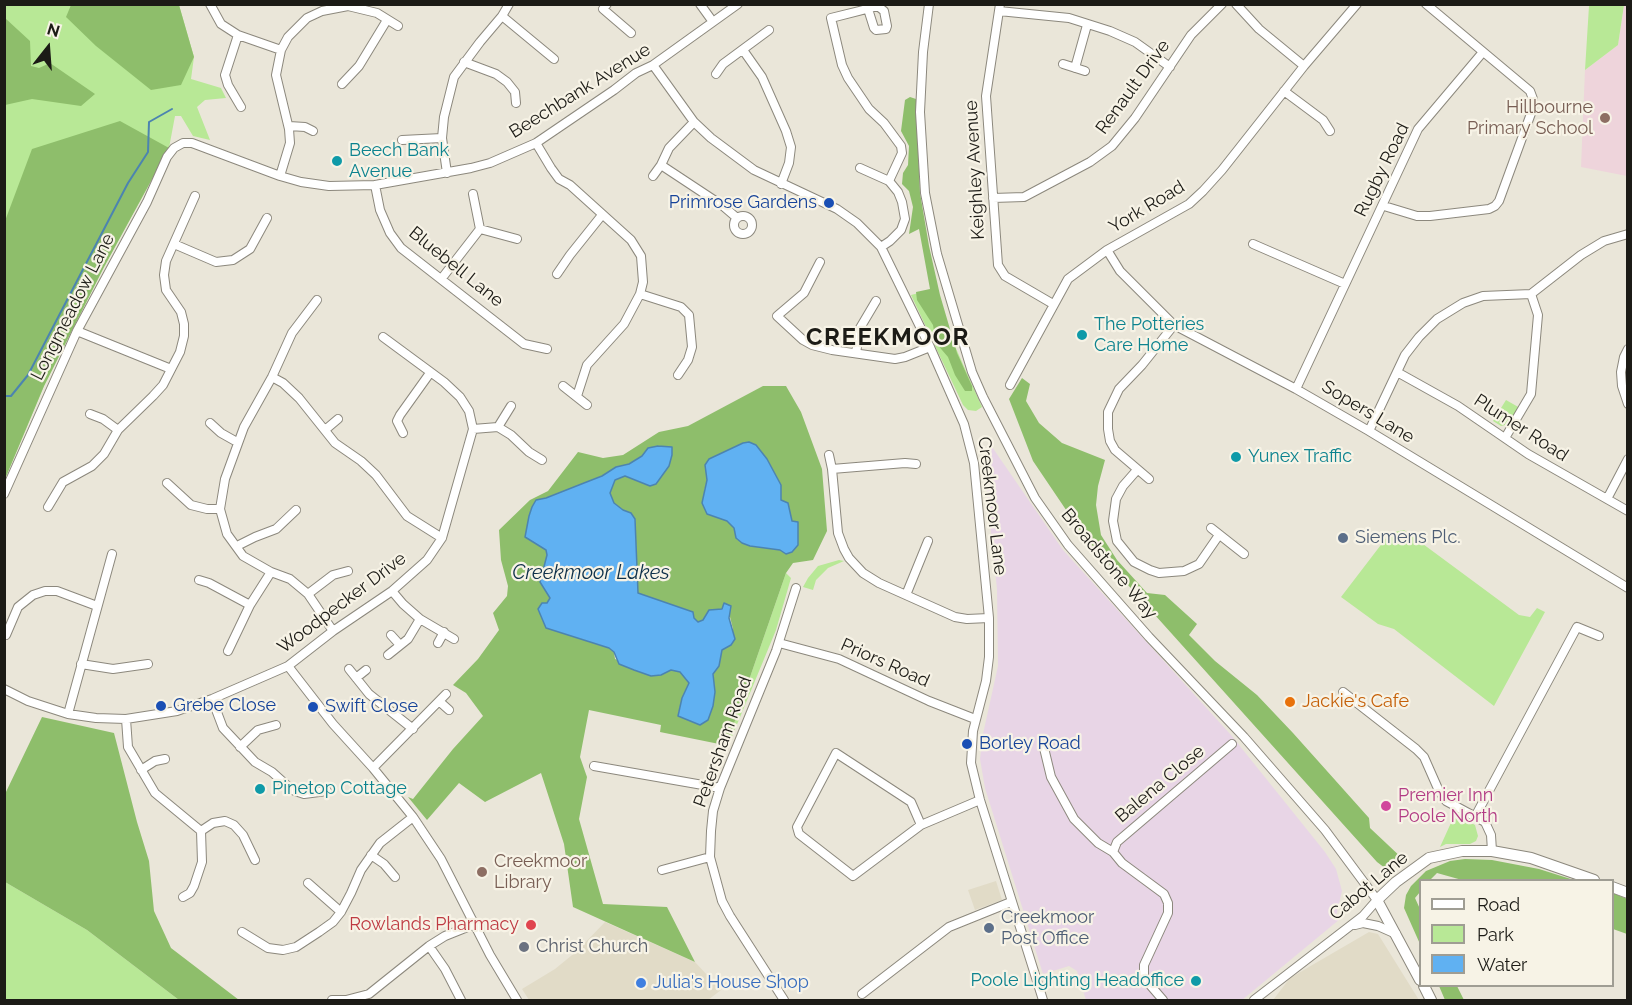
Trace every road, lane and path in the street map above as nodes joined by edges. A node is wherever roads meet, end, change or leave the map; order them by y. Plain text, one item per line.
1 (210, 4) edge
2 (509, 4) edge
3 (700, 4) edge
4 (738, 4) edge
5 (930, 4) edge
6 (1222, 4) edge
7 (1236, 4) edge
8 (1357, 4) edge
9 (1426, 4) edge
10 (348, 5) edge
11 (605, 7) edge
12 (1000, 8) edge
13 (828, 9) dead end
14 (868, 9) dead end
15 (502, 16) junction
16 (595, 16) dead end
17 (831, 18) junction
18 (387, 20) junction
19 (713, 22) junction
20 (1088, 25) junction
21 (398, 26) dead end
22 (770, 30) dead end
23 (631, 33) dead end
24 (238, 35) junction
25 (281, 50) junction
26 (743, 50) junction
27 (1483, 52) junction
28 (554, 59) dead end
29 (464, 62) junction
30 (1063, 64) dead end
31 (653, 65) junction
32 (1304, 66) junction
33 (1170, 67) junction
34 (1075, 68) junction
35 (1085, 71) dead end
36 (716, 74) dead end
37 (342, 84) dead end
38 (1284, 92) junction
39 (516, 103) dead end
40 (241, 107) dead end
41 (694, 122) junction
42 (289, 126) junction
43 (313, 130) dead end
44 (1330, 131) dead end
45 (442, 138) junction
46 (402, 141) dead end
47 (183, 143) joint
48 (536, 143) junction
49 (661, 165) junction
50 (860, 168) dead end
51 (447, 173) junction
52 (280, 176) junction
53 (653, 176) dead end
54 (889, 181) junction
55 (375, 184) junction
56 (781, 184) junction
57 (472, 194) dead end
58 (195, 196) dead end
59 (993, 198) junction
60 (1383, 206) junction
61 (602, 215) junction
62 (267, 218) dead end
63 (737, 218) dead end
64 (480, 229) junction
65 (1628, 234) edge
66 (517, 239) dead end
67 (174, 244) junction
68 (1252, 244) dead end
69 (881, 247) junction
70 (1107, 250) junction
71 (820, 262) dead end
72 (557, 274) dead end
73 (442, 278) junction
74 (1345, 284) junction
75 (639, 294) junction
76 (1531, 294) junction
77 (317, 300) dead end
78 (876, 301) dead end
79 (1053, 304) junction
80 (1174, 325) junction
81 (77, 331) junction
82 (383, 337) dead end
83 (930, 347) junction
84 (547, 349) dead end
85 (1628, 349) edge
86 (856, 352) junction
87 (171, 369) junction
88 (1397, 372) junction
89 (430, 373) junction
90 (678, 375) dead end
91 (272, 377) junction
92 (1010, 385) dead end
93 (563, 386) dead end
94 (1296, 389) junction
95 (576, 396) junction
96 (1628, 404) edge
97 (587, 405) dead end
98 (511, 406) dead end
99 (90, 414) dead end
100 (338, 419) dead end
101 (210, 423) dead end
102 (498, 427) junction
103 (473, 429) junction
104 (118, 430) junction
105 (325, 430) junction
106 (1369, 430) junction
107 (403, 433) dead end
108 (1505, 438) junction
109 (237, 442) junction
110 (829, 456) dead end
111 (1628, 459) edge
112 (542, 460) dead end
113 (916, 464) dead end
114 (832, 469) junction
115 (1137, 470) junction
116 (1149, 479) dead end
117 (167, 483) dead end
118 (4, 494) edge
119 (1607, 499) junction
120 (48, 507) dead end
121 (220, 509) junction
122 (296, 510) dead end
123 (1628, 512) edge
124 (1211, 528) dead end
125 (1219, 535) junction
126 (442, 538) junction
127 (928, 541) dead end
128 (237, 546) junction
129 (112, 554) dead end
130 (1244, 554) dead end
131 (348, 571) dead end
132 (271, 572) junction
133 (199, 580) dead end
134 (796, 588) dead end
135 (1628, 588) edge
136 (392, 591) junction
137 (308, 594) junction
138 (906, 595) junction
139 (250, 605) junction
140 (97, 606) junction
141 (989, 618) junction
142 (420, 619) junction
143 (333, 631) junction
144 (444, 632) junction
145 (6, 635) dead end
146 (391, 635) dead end
147 (1599, 636) dead end
148 (454, 639) dead end
149 (438, 643) dead end
150 (779, 643) junction
151 (400, 645) junction
152 (228, 651) dead end
153 (388, 655) dead end
154 (81, 664) junction
155 (148, 664) dead end
156 (288, 666) junction
157 (348, 669) dead end
158 (366, 670) dead end
159 (356, 678) junction
160 (4, 689) edge
161 (1343, 692) dead end
162 (446, 694) dead end
163 (212, 699) junction
164 (440, 702) junction
165 (449, 710) dead end
166 (68, 714) junction
167 (126, 719) junction
168 (975, 719) junction
169 (276, 725) dead end
170 (413, 729) junction
171 (1232, 744) dead end
172 (240, 747) junction
173 (1044, 748) dead end
174 (165, 759) dead end
175 (594, 766) dead end
176 (374, 768) junction
177 (141, 770) junction
178 (720, 788) junction
179 (327, 791) dead end
180 (980, 800) junction
181 (1476, 815) junction
182 (413, 817) junction
183 (921, 825) junction
184 (201, 831) junction
185 (1492, 851) junction
186 (1113, 852) junction
187 (371, 855) junction
188 (710, 857) junction
189 (255, 860) dead end
190 (662, 870) dead end
191 (395, 877) dead end
192 (1591, 879) edge
193 (308, 883) dead end
194 (183, 897) dead end
195 (1377, 900) junction
196 (1011, 902) junction
197 (341, 912) junction
198 (475, 924) junction
199 (1350, 926) junction
200 (242, 932) dead end
201 (1397, 935) junction
202 (429, 946) junction
203 (1419, 978) edge
204 (862, 994) dead end
205 (371, 997) edge
206 (332, 1000) edge
207 (461, 1000) edge
208 (517, 1000) edge
209 (784, 1000) edge
210 (1043, 1000) edge
211 (1163, 1000) edge
212 (1257, 1000) edge

1 - 24 street
2 - 15 street
3 - 19 street
4 - 19 street, Beechbank Avenue
5 - 195 street, Broadstone Way
6 - 33 street, Renault Drive
7 - 32 street
8 - 32 street, York Road
9 - 27 street
10 - 18 street
10 - 25 street
11 - 16 street
11 - 23 street
12 - 20 street
12 - 59 street, Keighley Avenue
13 - 17 street
14 - 17 street
15 - 28 street
15 - 29 street
17 - 54 street
18 - 21 street
18 - 37 street
19 - 31 street, Beechbank Avenue
20 - 33 street
20 - 34 street
22 - 26 street
24 - 25 street
24 - 40 street
25 - 42 street
26 - 36 street
26 - 56 street
27 - 60 street, Rugby Road
27 - 60 street
29 - 39 street
29 - 45 street
30 - 34 street
31 - 41 street, Creekmoor Lane
31 - 48 street, Beechbank Avenue
32 - 38 street, York Road
33 - 59 street, Renault Drive
34 - 35 street
38 - 44 street
38 - 70 street, York Road
41 - 49 street
41 - 56 street, Creekmoor Lane
42 - 43 street
42 - 52 street
45 - 46 street
45 - 51 street
47 - 52 street, Beechbank Avenue
47 - 81 street, Longmeadow Lane
48 - 51 street, Beechbank Avenue
48 - 61 street
49 - 53 street
49 - 63 street
50 - 54 street
51 - 55 street, Beechbank Avenue
52 - 55 street, Beechbank Avenue
54 - 69 street
55 - 73 street, Bluebell Lane
56 - 69 street, Creekmoor Lane
57 - 64 street
58 - 67 street
59 - 79 street, Keighley Avenue
60 - 74 street, Rugby Road
61 - 72 street
61 - 75 street
62 - 67 street
64 - 66 street
64 - 73 street
65 - 76 street
67 - 87 street
68 - 74 street
69 - 83 street, Creekmoor Lane
70 - 79 street, York Road
70 - 80 street, Sopers Lane
71 - 86 street
73 - 84 street, Bluebell Lane
74 - 94 street, Rugby Road
75 - 90 street
75 - 95 street
76 - 88 street
76 - 108 street
77 - 91 street
78 - 86 street
79 - 92 street, York Road
80 - 94 street, Sopers Lane
80 - 115 street
81 - 87 street
81 - 118 street, Longmeadow Lane
82 - 89 street
83 - 86 street
83 - 141 street, Creekmoor Lane
85 - 96 street
87 - 104 street
88 - 106 street
88 - 108 street, Plumer Road
89 - 103 street
89 - 107 street
91 - 105 street
91 - 109 street
93 - 95 street
94 - 106 street, Sopers Lane
95 - 97 street
98 - 102 street
99 - 104 street
100 - 105 street
101 - 109 street
102 - 103 street
102 - 112 street
103 - 126 street, Woodpecker Drive
104 - 120 street
105 - 126 street
106 - 135 street, Sopers Lane
108 - 119 street, Plumer Road
109 - 121 street
110 - 114 street
111 - 119 street
113 - 114 street
114 - 138 street
115 - 116 street
115 - 125 street
117 - 121 street
119 - 123 street, Plumer Road
121 - 128 street
122 - 128 street
124 - 125 street
125 - 130 street
126 - 136 street, Woodpecker Drive
127 - 138 street
128 - 132 street
129 - 140 street
131 - 137 street
132 - 137 street
132 - 139 street
133 - 139 street
134 - 150 street, Petersham Road
136 - 142 street
136 - 143 street, Woodpecker Drive
137 - 143 street
138 - 141 street
139 - 152 street
140 - 145 street
140 - 154 street
141 - 168 street, Creekmoor Lane
142 - 144 street
142 - 151 street
143 - 156 street, Woodpecker Drive
144 - 148 street
144 - 149 street
146 - 151 street
147 - 181 street
150 - 168 street, Priors Road
150 - 178 street, Petersham Road
151 - 153 street
154 - 155 street
154 - 166 street
156 - 163 street, Woodpecker Drive
156 - 176 street
157 - 159 street
158 - 159 street
159 - 170 street
160 - 166 street, Woodpecker Drive
161 - 181 street
162 - 164 street
163 - 167 street, Woodpecker Drive
163 - 172 street
164 - 165 street
164 - 170 street
166 - 167 street, Woodpecker Drive
167 - 177 street
168 - 180 street, Creekmoor Lane
169 - 172 street
170 - 176 street
171 - 186 street, Balena Close
172 - 179 street
173 - 186 street
174 - 177 street
175 - 178 street
176 - 182 street
177 - 184 street
178 - 188 street, Petersham Road
180 - 183 street
180 - 196 street, Creekmoor Lane
181 - 185 street
182 - 187 street
182 - 198 street
183 - 183 street
184 - 189 street
184 - 194 street
185 - 192 main road, Cabot Lane
185 - 195 main road, Cabot Lane
186 - 211 street
187 - 191 street
187 - 197 street
188 - 190 street
188 - 209 street, Petersham Road
193 - 197 street
195 - 199 street, Cabot Lane
195 - 201 main road, Broadstone Way
196 - 204 street
196 - 210 street, Creekmoor Lane
197 - 200 street
198 - 202 street
198 - 208 street
199 - 201 street
199 - 212 street, Cabot Lane
201 - 203 main road, Broadstone Way
202 - 205 street
202 - 207 street
205 - 206 street

